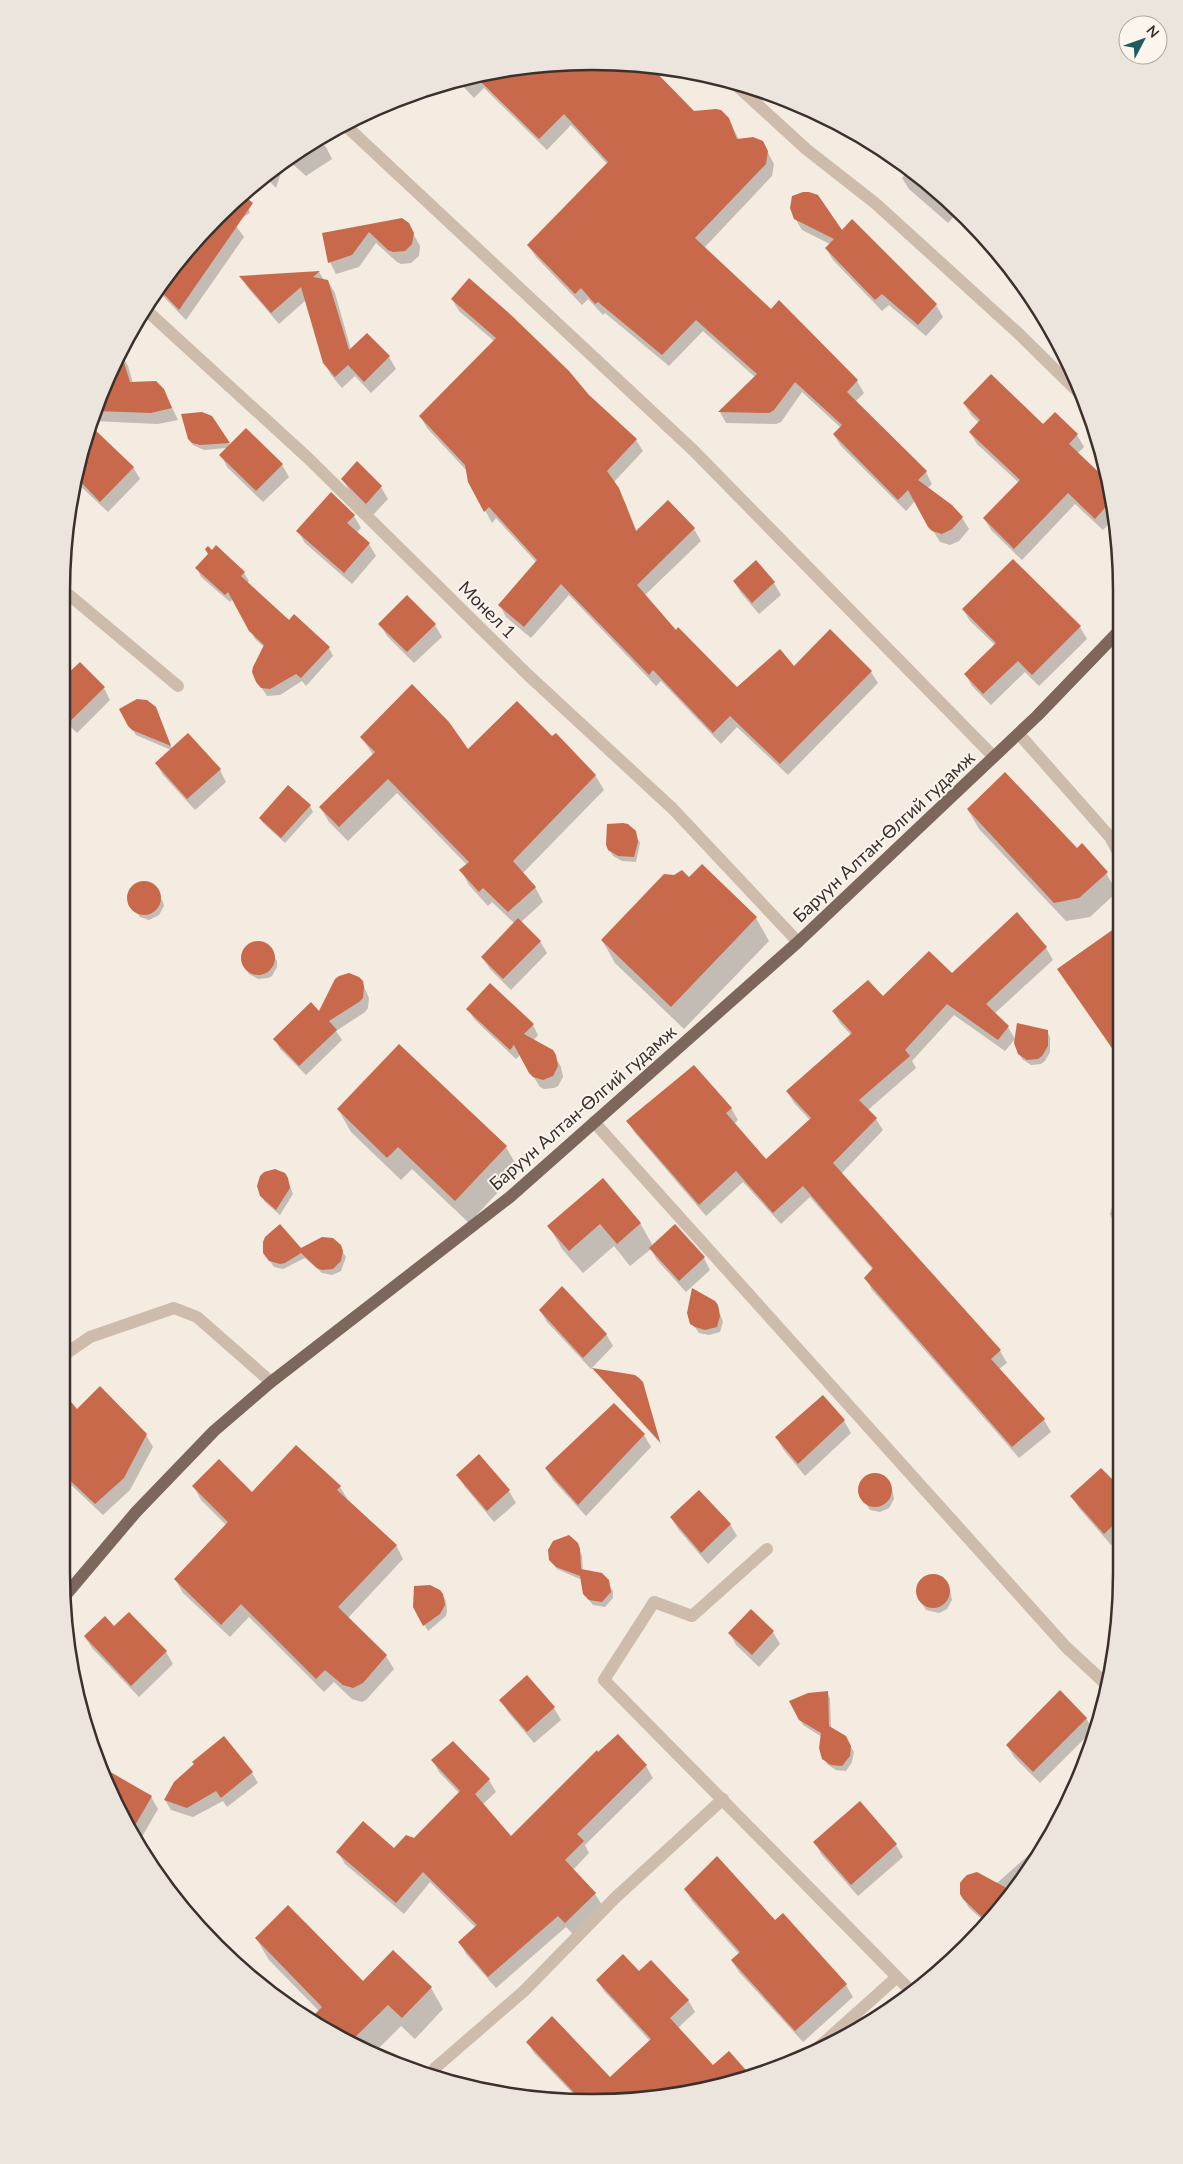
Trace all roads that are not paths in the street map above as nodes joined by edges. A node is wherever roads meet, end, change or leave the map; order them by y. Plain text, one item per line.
1 (746, 94) edge
2 (350, 130) edge
3 (151, 314) edge
4 (1069, 383) edge
5 (70, 596) edge
6 (1113, 637) edge
7 (178, 686) dead end
8 (1019, 734) junction
9 (994, 757) junction
10 (1113, 843) edge
11 (798, 942) junction
12 (594, 1122) junction
13 (70, 1351) edge
14 (271, 1382) junction
15 (767, 1548) dead end
16 (71, 1590) edge
17 (1102, 1680) edge
18 (722, 1799) junction
19 (897, 1977) junction
20 (907, 1987) edge
21 (833, 2034) edge
22 (435, 2068) dead end

1 - 4 street
2 - 9 street
3 - 11 street, Монел 1
5 - 7 street
6 - 8 main road, Баруун Алтан-Өлгий гудамж
8 - 9 main road, Баруун Алтан-Өлгий гудамж
8 - 10 street
9 - 11 main road, Баруун Алтан-Өлгий гудамж
11 - 12 main road, Баруун Алтан-Өлгий гудамж
12 - 14 main road, Баруун Алтан-Өлгий гудамж
12 - 17 street
13 - 14 street
14 - 16 main road, Баруун Алтан-Өлгий гудамж
15 - 18 street
18 - 19 street
18 - 22 street
19 - 20 street
19 - 21 street

